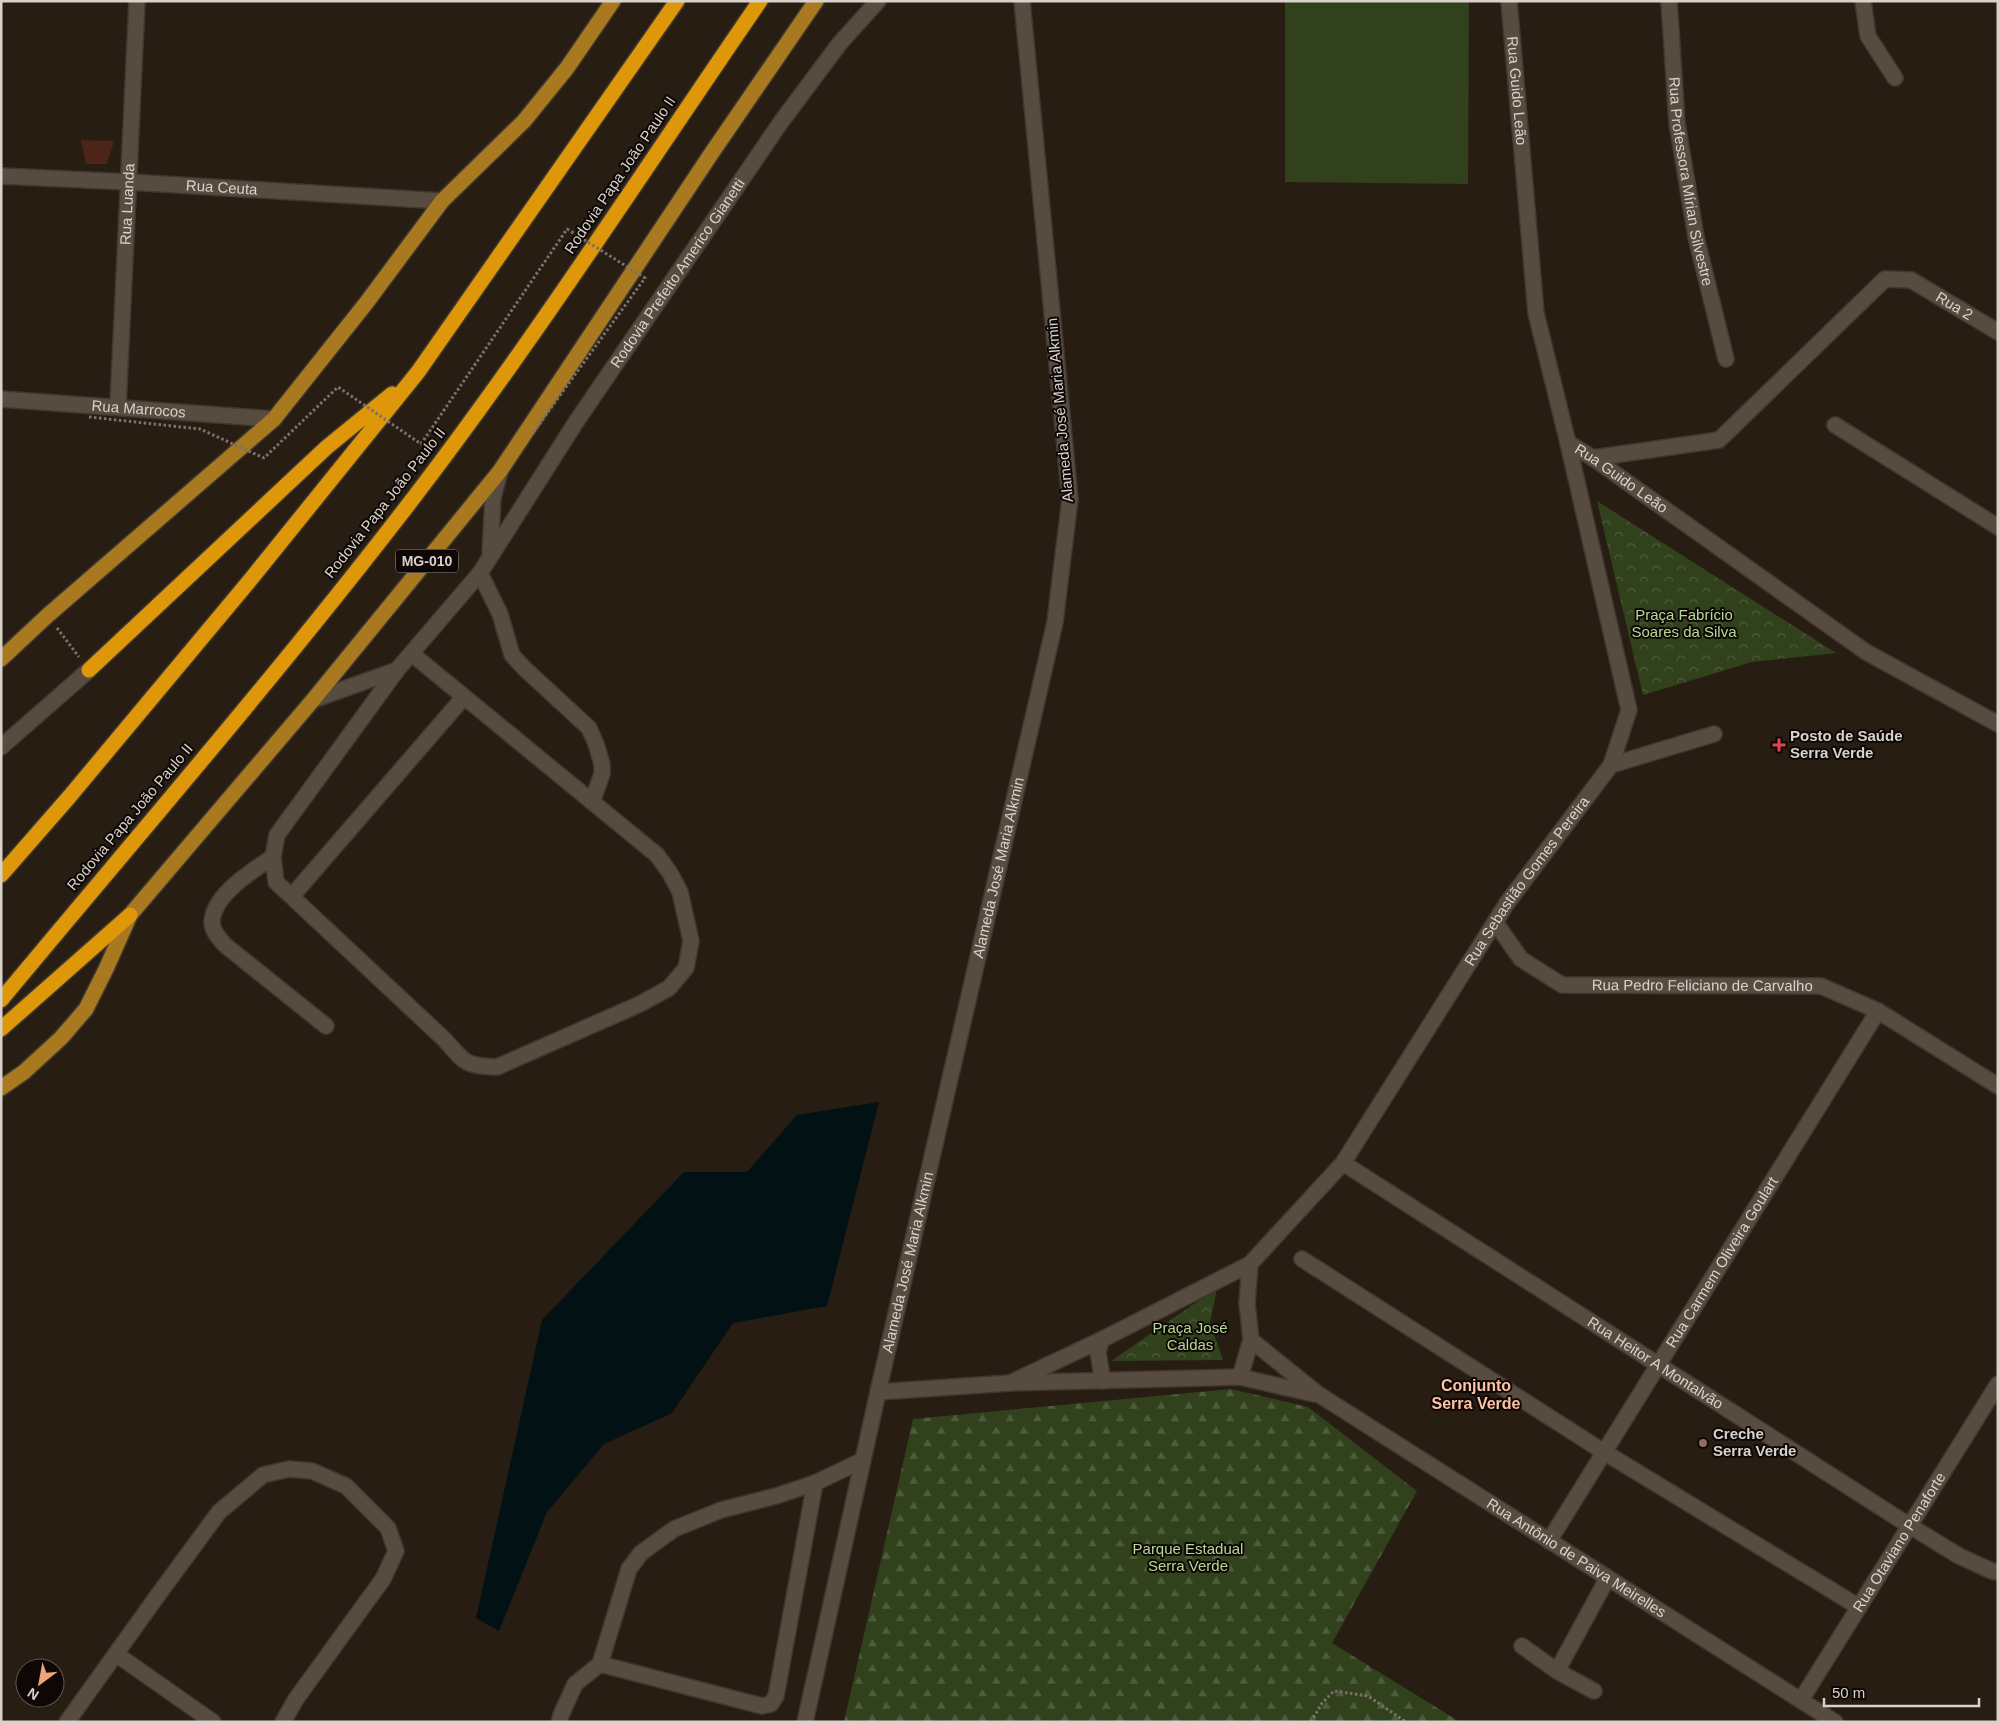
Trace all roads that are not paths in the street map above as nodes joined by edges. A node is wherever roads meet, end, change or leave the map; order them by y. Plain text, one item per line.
1 (137, 1) edge
2 (613, 1) edge
3 (677, 1) edge
4 (760, 1) edge
5 (816, 1) edge
6 (878, 1) edge
7 (1022, 1) edge
8 (1509, 1) edge
9 (1669, 1) edge
10 (1863, 1) edge
11 (1895, 78) dead end
12 (1, 176) edge
13 (129, 182) junction
14 (442, 202) junction
15 (1998, 332) edge
16 (1726, 359) dead end
17 (418, 372) junction
18 (1, 399) edge
19 (118, 406) junction
20 (274, 419) junction
21 (1835, 425) dead end
22 (1568, 442) junction
23 (1594, 458) junction
24 (500, 471) junction
25 (1998, 527) edge
26 (490, 555) junction
27 (480, 573) junction
28 (412, 654) junction
29 (1, 660) edge
30 (89, 670) joint
31 (397, 670) junction
32 (464, 697) junction
33 (313, 700) junction
34 (1998, 724) edge
35 (1714, 734) dead end
36 (1, 747) edge
37 (1611, 765) junction
38 (592, 802) junction
39 (272, 857) junction
40 (1, 875) edge
41 (292, 896) junction
42 (130, 915) junction
43 (1495, 922) junction
44 (1, 1000) edge
45 (1878, 1011) junction
46 (326, 1026) dead end
47 (1, 1029) edge
48 (1998, 1086) edge
49 (1, 1088) edge
50 (1343, 1163) junction
51 (1302, 1259) dead end
52 (1250, 1264) junction
53 (1102, 1340) junction
54 (1251, 1340) junction
55 (1658, 1365) junction
56 (1240, 1377) junction
57 (1103, 1381) junction
58 (1010, 1383) junction
59 (1998, 1384) edge
60 (878, 1392) junction
61 (1318, 1394) junction
62 (1604, 1452) junction
63 (863, 1460) junction
64 (814, 1482) junction
65 (1910, 1526) junction
66 (1549, 1541) junction
67 (1998, 1572) edge
68 (1607, 1579) junction
69 (1859, 1607) junction
70 (1522, 1646) dead end
71 (116, 1654) junction
72 (600, 1664) junction
73 (1557, 1671) junction
74 (1594, 1691) dead end
75 (1801, 1700) junction
76 (1820, 1718) edge
77 (67, 1722) edge
78 (213, 1722) edge
79 (283, 1722) edge
80 (559, 1722) edge
81 (805, 1722) edge
82 (1835, 1722) edge

1 - 13 street, Rua Luanda
2 - 14 main road
3 - 17 highway
4 - 44 highway, Rodovia Papa João Paulo II / MG-010
5 - 24 main road, MG-010
6 - 26 street, Rodovia Prefeito Americo Gianetti
7 - 60 street, Alameda José Maria Alkmin
8 - 22 street, Rua Guido Leão
9 - 16 street, Rua Professora Mírian Silvestre
10 - 11 street
12 - 13 street, Rua Ceuta
13 - 14 street, Rua Ceuta
13 - 19 street, Rua Luanda
14 - 20 main road
15 - 23 street, Rua 2
17 - 30 highway
17 - 40 highway
18 - 19 street, Rua Marrocos
19 - 20 street, Rua Marrocos
20 - 29 main road
21 - 25 street
22 - 23 street, Rua Guido Leão
22 - 37 street, Rua Sebastião Gomes Pereira
23 - 34 street, Rua Guido Leão
24 - 26 street
24 - 33 main road, MG-010
26 - 27 street, Rodovia Prefeito Americo Gianetti
27 - 28 street, Rodovia Prefeito Americo Gianetti
27 - 38 street
28 - 31 street, Rodovia Prefeito Americo Gianetti
28 - 32 street
30 - 36 street
31 - 33 street
31 - 39 street, Rodovia Prefeito Americo Gianetti
32 - 38 street
32 - 41 street
33 - 42 main road, MG-010
35 - 37 street
37 - 43 street, Rua Sebastião Gomes Pereira
38 - 41 street
39 - 41 street
39 - 46 street
42 - 47 highway
42 - 49 main road, MG-010
43 - 45 street, Rua Pedro Feliciano de Carvalho
43 - 50 street, Rua Sebastião Gomes Pereira
45 - 48 street, Rua Pedro Feliciano de Carvalho
45 - 55 street, Rua Carmem Oliveira Goulart
50 - 52 street, Rua Sebastião Gomes Pereira
50 - 55 street, Rua Heitor A Montalvão
51 - 62 street
52 - 53 street
52 - 54 street
53 - 57 street
53 - 58 street
54 - 56 street
54 - 61 street, Rua Antônio de Paiva Meirelles
55 - 62 street, Rua Carmem Oliveira Goulart
55 - 65 street, Rua Heitor A Montalvão
56 - 57 street
56 - 61 street, Rua Antônio de Paiva Meirelles
57 - 58 street
58 - 60 street
59 - 65 street, Rua Otaviano Penaforte
60 - 63 street, Alameda José Maria Alkmin
61 - 66 street, Rua Antônio de Paiva Meirelles
62 - 66 street, Rua Carmem Oliveira Goulart
62 - 69 street
63 - 64 street
63 - 81 street, Alameda José Maria Alkmin
64 - 72 street
64 - 72 street
65 - 67 street, Rua Heitor A Montalvão
65 - 69 street, Rua Otaviano Penaforte
66 - 68 street, Rua Antônio de Paiva Meirelles
68 - 73 street
68 - 75 street, Rua Antônio de Paiva Meirelles
69 - 75 street, Rua Otaviano Penaforte
70 - 73 street
71 - 77 street
71 - 78 street
71 - 79 street
72 - 80 street
73 - 74 street
75 - 76 street, Rua Antônio de Paiva Meirelles
76 - 82 street, Rua Antônio de Paiva Meirelles

